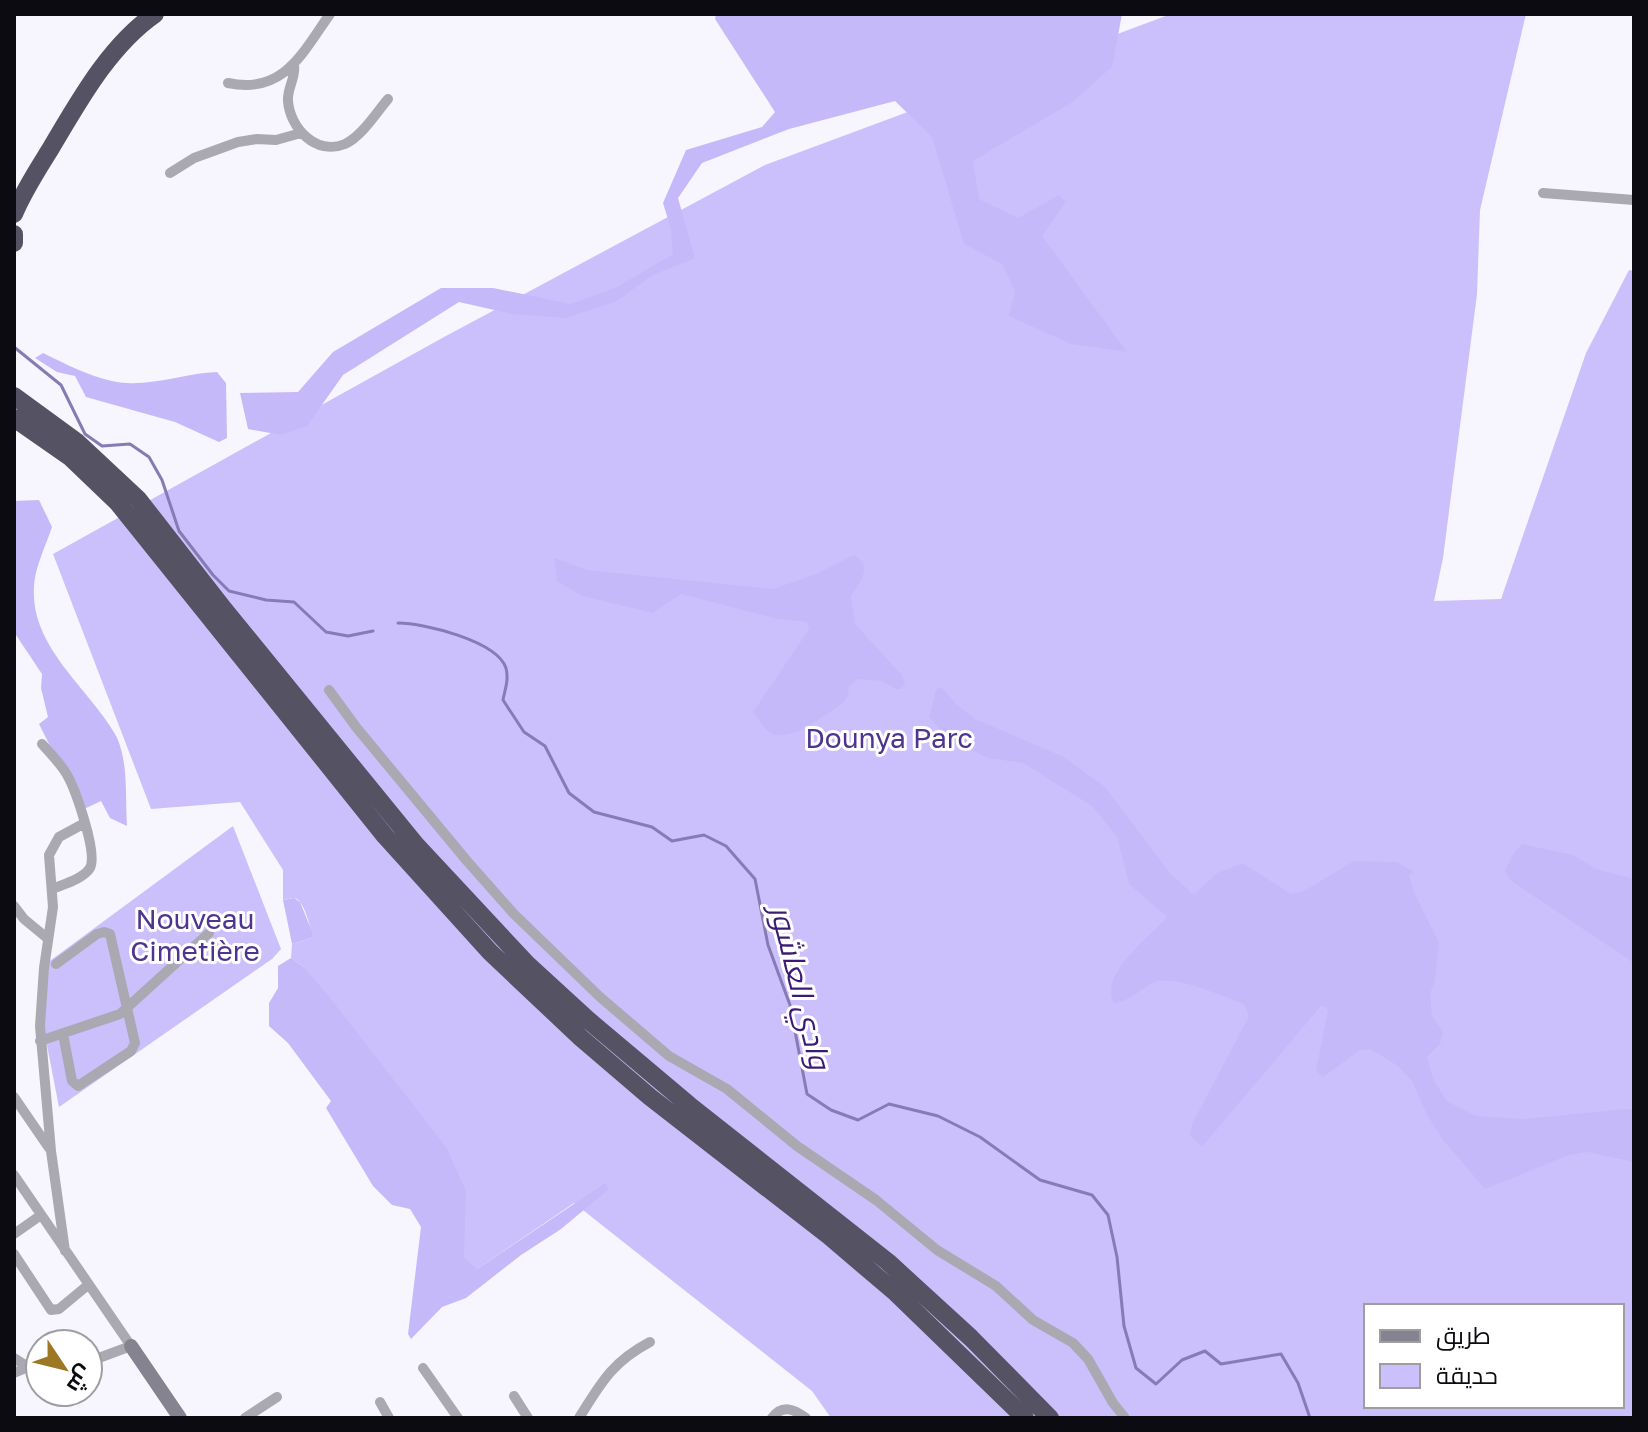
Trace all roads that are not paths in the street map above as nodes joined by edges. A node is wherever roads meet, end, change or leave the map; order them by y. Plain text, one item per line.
1 (139, 14) edge
2 (155, 14) edge
3 (330, 14) edge
4 (294, 65) junction
5 (228, 83) dead end
6 (388, 99) dead end
7 (301, 133) junction
8 (170, 173) dead end
9 (14, 189) edge
10 (1543, 193) dead end
11 (1634, 200) edge
12 (14, 214) edge
13 (14, 234) edge
14 (14, 243) edge
15 (14, 396) edge
16 (14, 418) edge
17 (329, 690) dead end
18 (42, 744) dead end
19 (83, 824) junction
20 (52, 889) junction
21 (14, 906) edge
22 (209, 933) dead end
23 (47, 938) junction
24 (56, 964) dead end
25 (127, 1009) junction
26 (63, 1034) junction
27 (40, 1041) junction
28 (14, 1097) edge
29 (51, 1151) junction
30 (14, 1175) edge
31 (41, 1215) junction
32 (14, 1234) edge
33 (65, 1251) junction
34 (14, 1254) edge
35 (88, 1285) junction
36 (650, 1342) dead end
37 (131, 1346) junction
38 (104, 1356) edge
39 (423, 1368) dead end
40 (514, 1396) dead end
41 (277, 1397) dead end
42 (380, 1402) dead end
43 (249, 1417) edge
44 (180, 1418) edge
45 (389, 1418) edge
46 (458, 1418) edge
47 (528, 1418) edge
48 (579, 1418) edge
49 (772, 1418) edge
50 (806, 1418) edge
51 (1025, 1418) edge
52 (1050, 1418) edge
53 (1125, 1418) edge

1 - 9 highway
2 - 12 highway
3 - 4 street
4 - 5 street
4 - 7 street
6 - 7 street
7 - 8 street
10 - 11 street
13 - 14 highway
15 - 52 highway
16 - 51 highway
17 - 53 street
18 - 19 street
19 - 20 street
19 - 20 street
20 - 23 street
21 - 23 street
22 - 25 street
23 - 27 street
24 - 25 street
25 - 26 street
25 - 26 street
26 - 27 street
27 - 29 street
28 - 29 street
29 - 33 street
30 - 31 street
31 - 32 street
31 - 33 street
33 - 35 street
34 - 35 street
35 - 37 street
36 - 48 street
37 - 38 street
37 - 44 street
39 - 46 street
40 - 47 street
41 - 43 street
42 - 45 street
49 - 50 street

